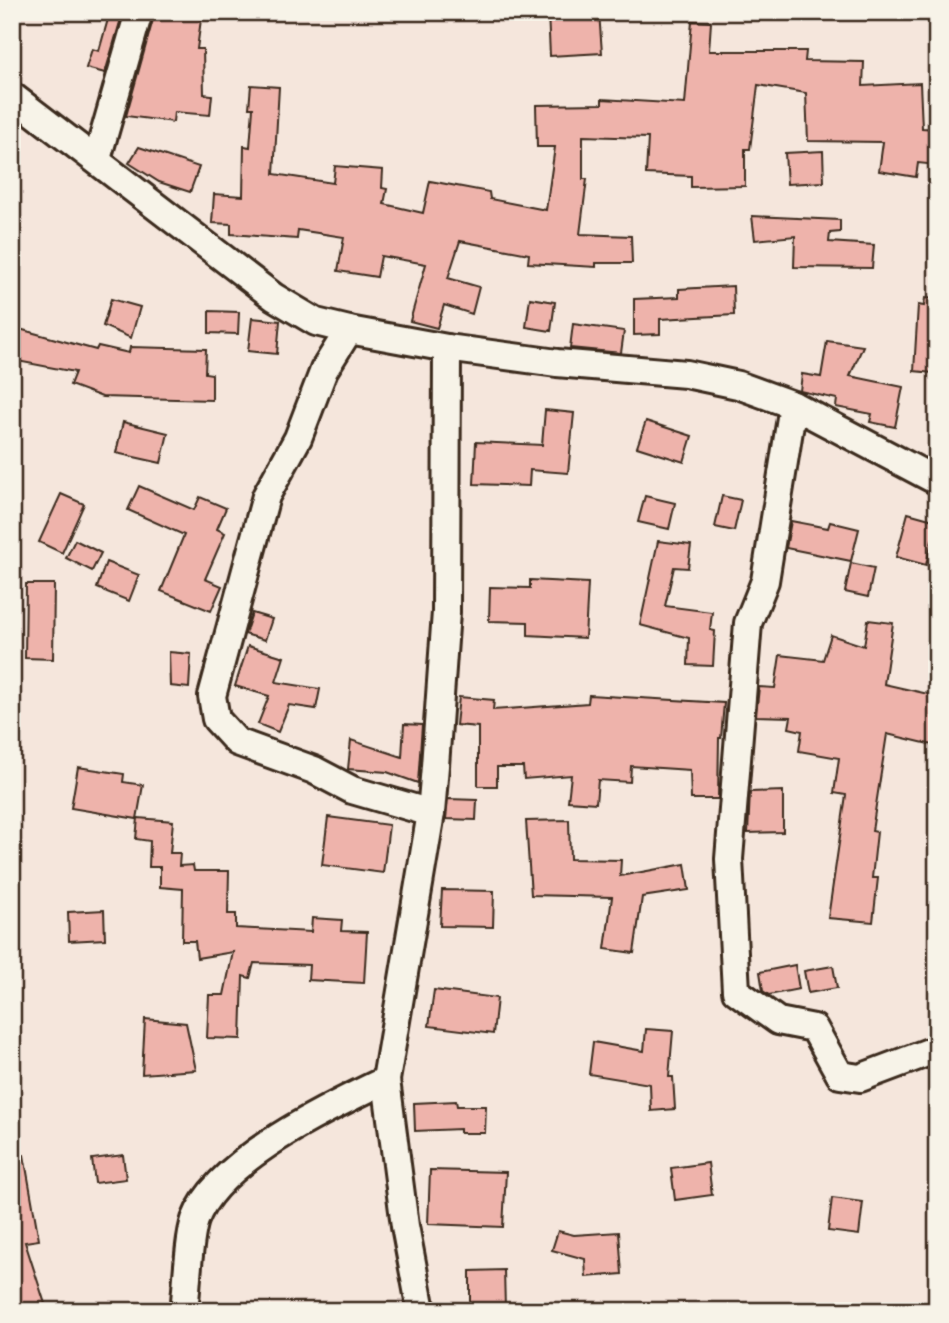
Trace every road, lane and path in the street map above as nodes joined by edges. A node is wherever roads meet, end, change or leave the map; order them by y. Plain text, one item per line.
1 (139, 12) edge
2 (12, 96) edge
3 (97, 159) junction
4 (348, 330) junction
5 (447, 348) junction
6 (793, 405) junction
7 (937, 481) edge
8 (431, 813) junction
9 (937, 1049) edge
10 (386, 1080) junction
11 (184, 1311) edge
12 (424, 1311) edge

1 - 3 street
2 - 3 street
3 - 4 street
4 - 5 street
4 - 8 street
5 - 6 street
5 - 8 street
6 - 7 street
6 - 9 street
8 - 10 street
10 - 11 street
10 - 12 street

